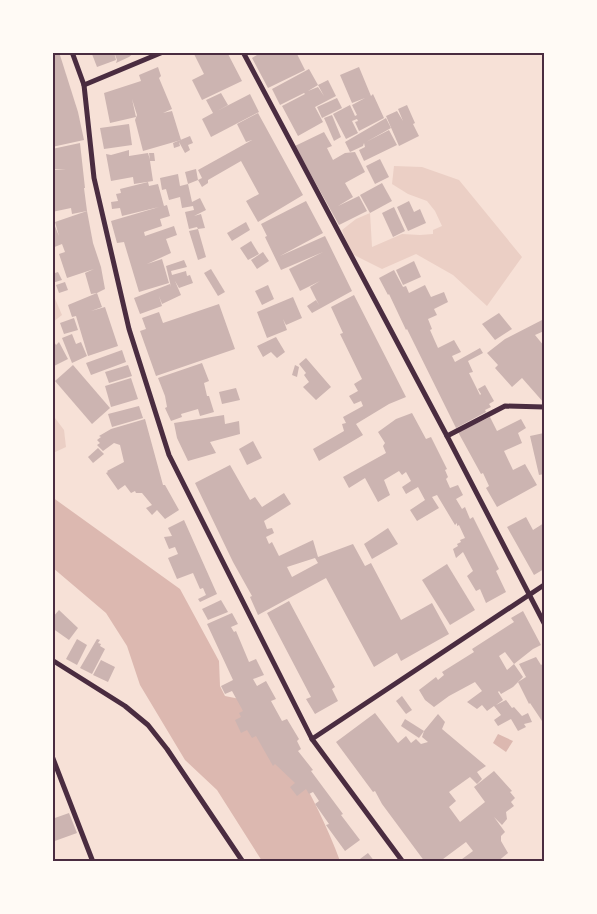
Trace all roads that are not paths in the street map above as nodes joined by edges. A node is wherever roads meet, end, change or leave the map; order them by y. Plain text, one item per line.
1 (72, 52) edge
2 (163, 52) edge
3 (243, 52) edge
4 (84, 85) junction
5 (544, 407) edge
6 (447, 436) junction
7 (544, 585) edge
8 (530, 594) junction
9 (544, 623) edge
10 (52, 660) edge
11 (312, 738) junction
12 (52, 756) edge
13 (93, 862) edge
14 (243, 862) edge
15 (403, 862) edge

1 - 4 street
2 - 4 street
3 - 6 street
4 - 11 street
5 - 6 street
6 - 8 street
7 - 8 street
8 - 9 street
8 - 11 street
10 - 14 street
11 - 15 street
12 - 13 street

